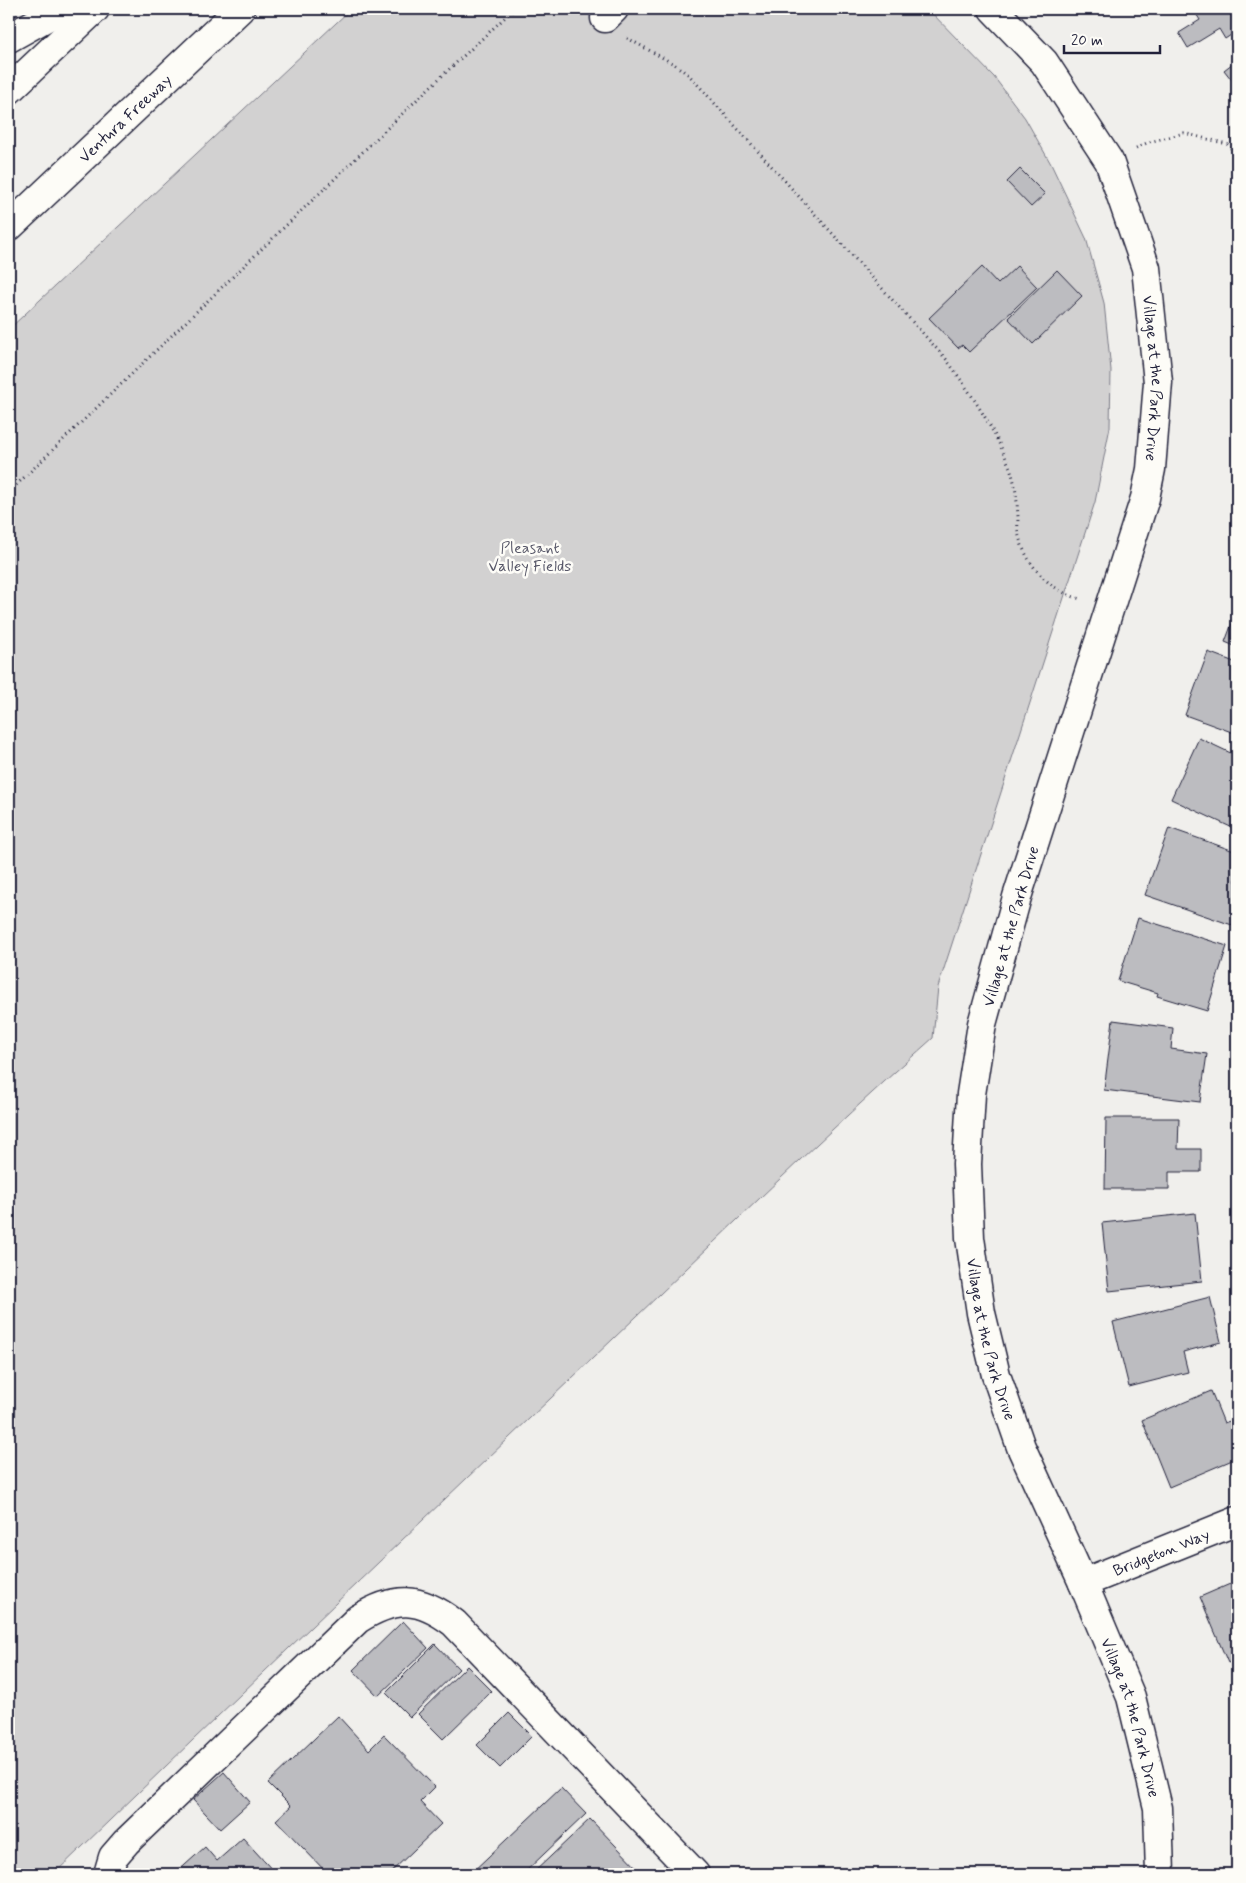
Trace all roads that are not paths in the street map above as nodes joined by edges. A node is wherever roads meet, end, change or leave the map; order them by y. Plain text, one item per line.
1 (61, 9) edge
2 (96, 9) edge
3 (240, 9) edge
4 (993, 9) edge
5 (9, 38) edge
6 (9, 90) edge
7 (9, 227) edge
8 (1237, 1521) edge
9 (1083, 1583) junction
10 (108, 1874) edge
11 (695, 1874) edge
12 (1160, 1874) edge

1 - 5 main road
2 - 6 main road
3 - 7 main road, Ventura Freeway
4 - 9 main road, Village at the Park Drive
8 - 9 main road, Bridgeton Way
9 - 12 main road, Village at the Park Drive
10 - 11 main road

